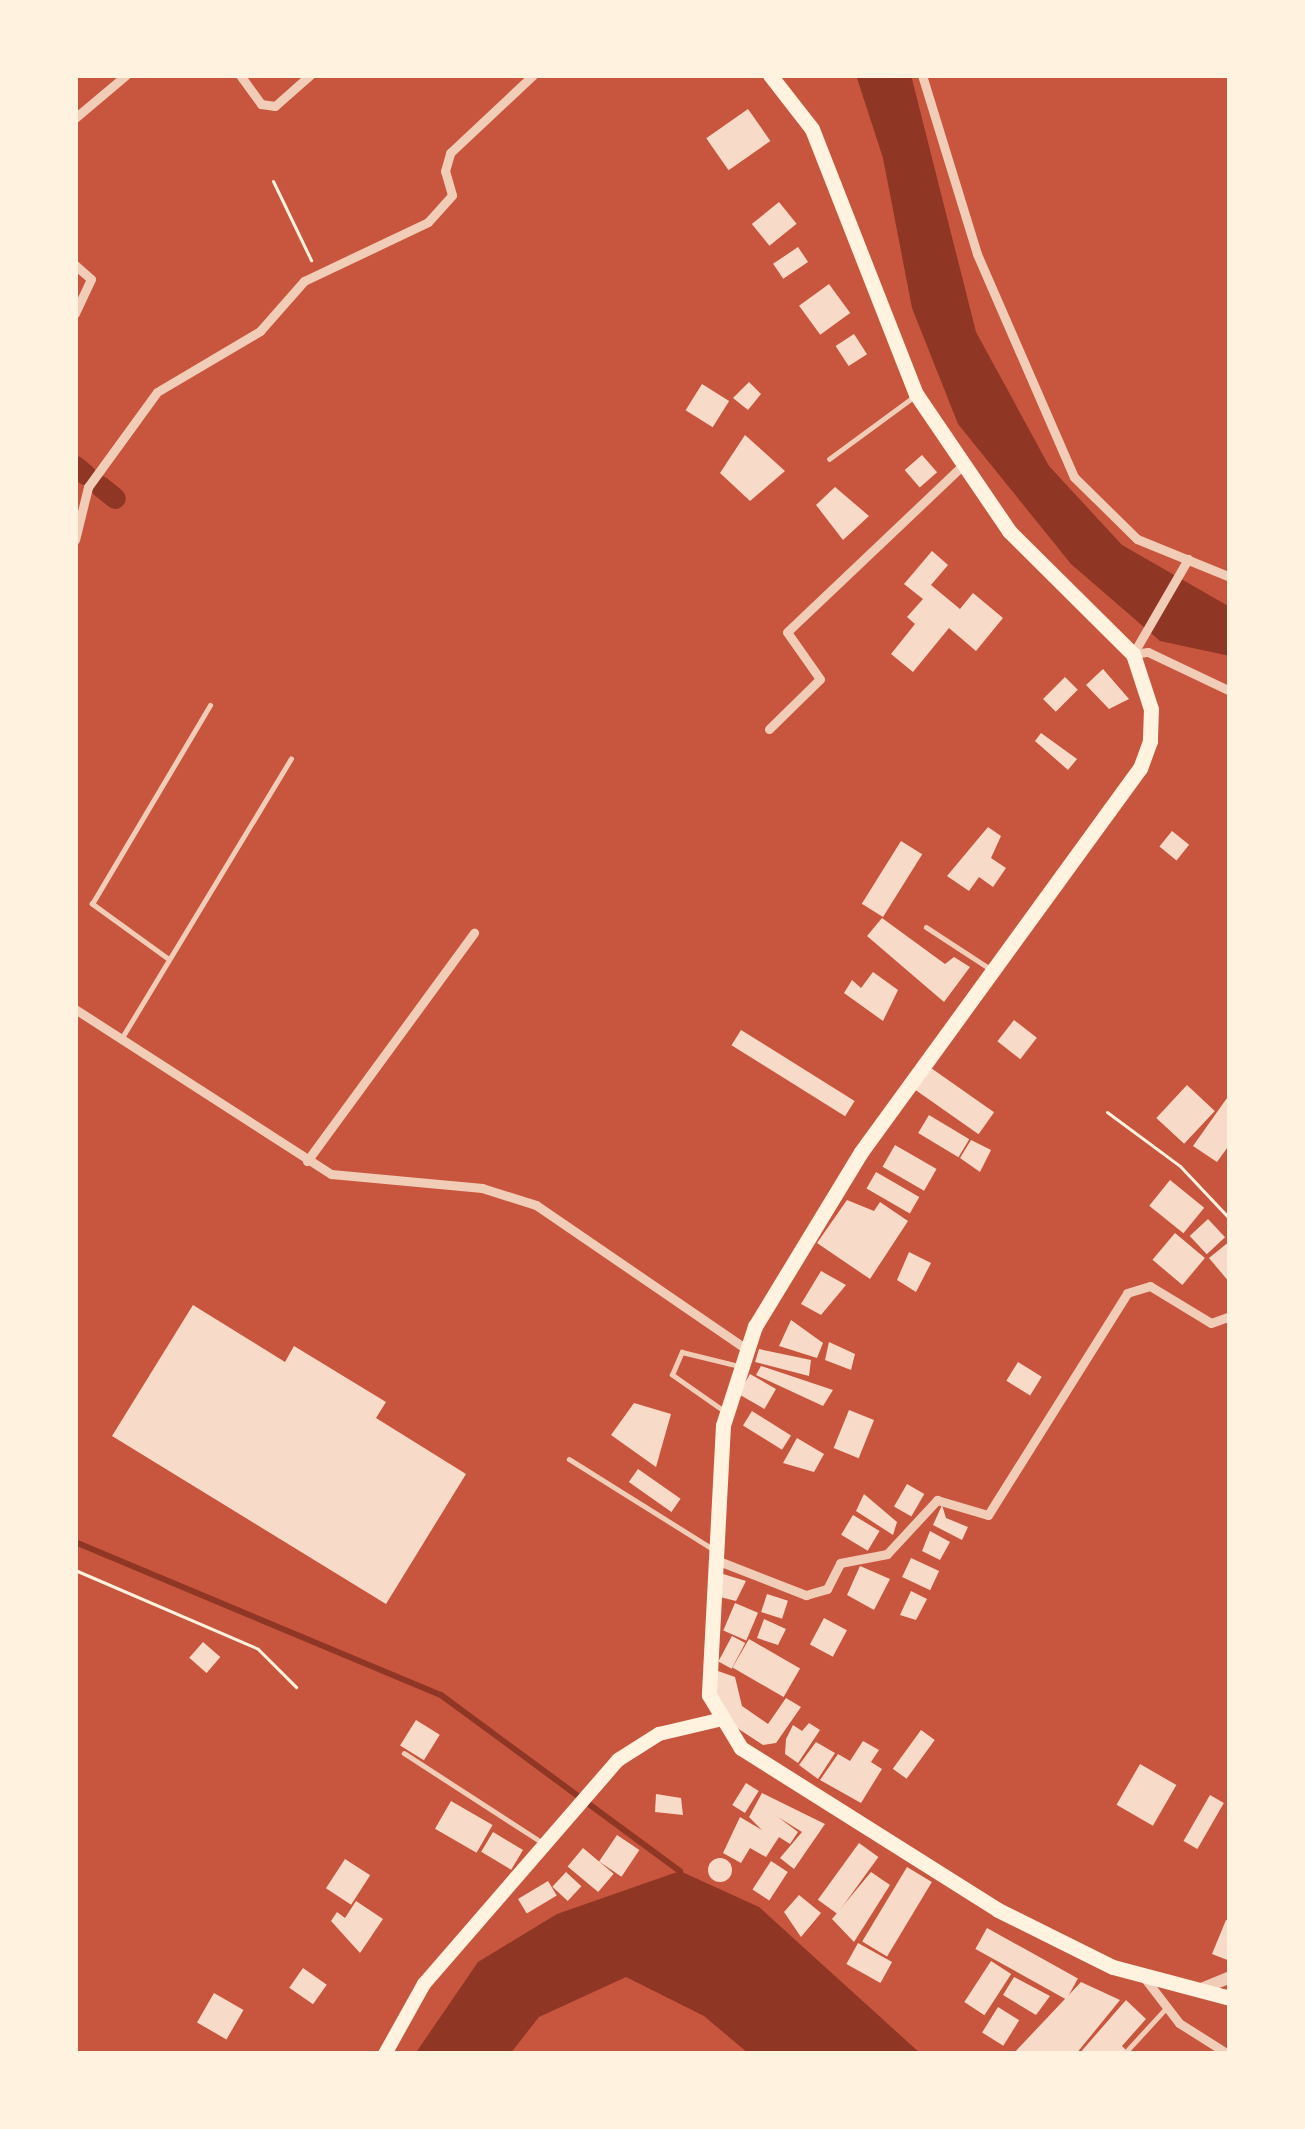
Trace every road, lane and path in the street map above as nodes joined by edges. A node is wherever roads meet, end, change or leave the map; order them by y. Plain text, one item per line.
1 (126, 75) edge
2 (240, 75) edge
3 (310, 75) edge
4 (533, 75) edge
5 (770, 75) edge
6 (922, 75) edge
7 (75, 118) edge
8 (273, 181) dead end
9 (75, 265) edge
10 (317, 273) junction
11 (75, 314) edge
12 (916, 394) junction
13 (829, 459) dead end
14 (961, 466) junction
15 (77, 509) edge
16 (75, 540) edge
17 (1188, 559) junction
18 (1230, 577) edge
19 (1136, 650) junction
20 (1230, 691) edge
21 (211, 705) dead end
22 (769, 729) dead end
23 (291, 759) dead end
24 (926, 927) dead end
25 (474, 934) dead end
26 (168, 959) junction
27 (989, 968) junction
28 (75, 1010) edge
29 (122, 1037) junction
30 (1106, 1112) dead end
31 (307, 1161) junction
32 (1230, 1219) edge
33 (1230, 1316) edge
34 (745, 1359) junction
35 (727, 1414) junction
36 (569, 1459) dead end
37 (712, 1554) junction
38 (75, 1570) edge
39 (296, 1687) dead end
40 (718, 1720) junction
41 (404, 1754) dead end
42 (548, 1846) junction
43 (1143, 1976) junction
44 (1230, 1977) edge
45 (1201, 1989) junction
46 (1230, 1998) edge
47 (1166, 2007) junction
48 (385, 2054) edge
49 (1124, 2054) edge
50 (1228, 2054) edge

1 - 7 street
2 - 3 street
4 - 10 street
5 - 12 main road
6 - 17 street
8 - 10 path
9 - 11 street
10 - 15 street
12 - 13 lane
12 - 14 main road
14 - 19 main road
14 - 22 street
15 - 16 street
17 - 18 street
17 - 19 street
19 - 20 street
19 - 27 main road
21 - 26 lane
23 - 26 lane
24 - 27 lane
25 - 31 street
26 - 29 lane
27 - 34 main road
28 - 29 street
29 - 31 street
30 - 32 path
31 - 34 street
33 - 37 street
34 - 35 main road
34 - 35 lane
35 - 37 main road
36 - 37 lane
37 - 40 main road
38 - 39 path
40 - 42 main road
40 - 43 main road
41 - 42 lane
42 - 48 main road
43 - 45 main road
43 - 47 street
44 - 45 street
45 - 46 main road
47 - 49 lane
47 - 50 street

